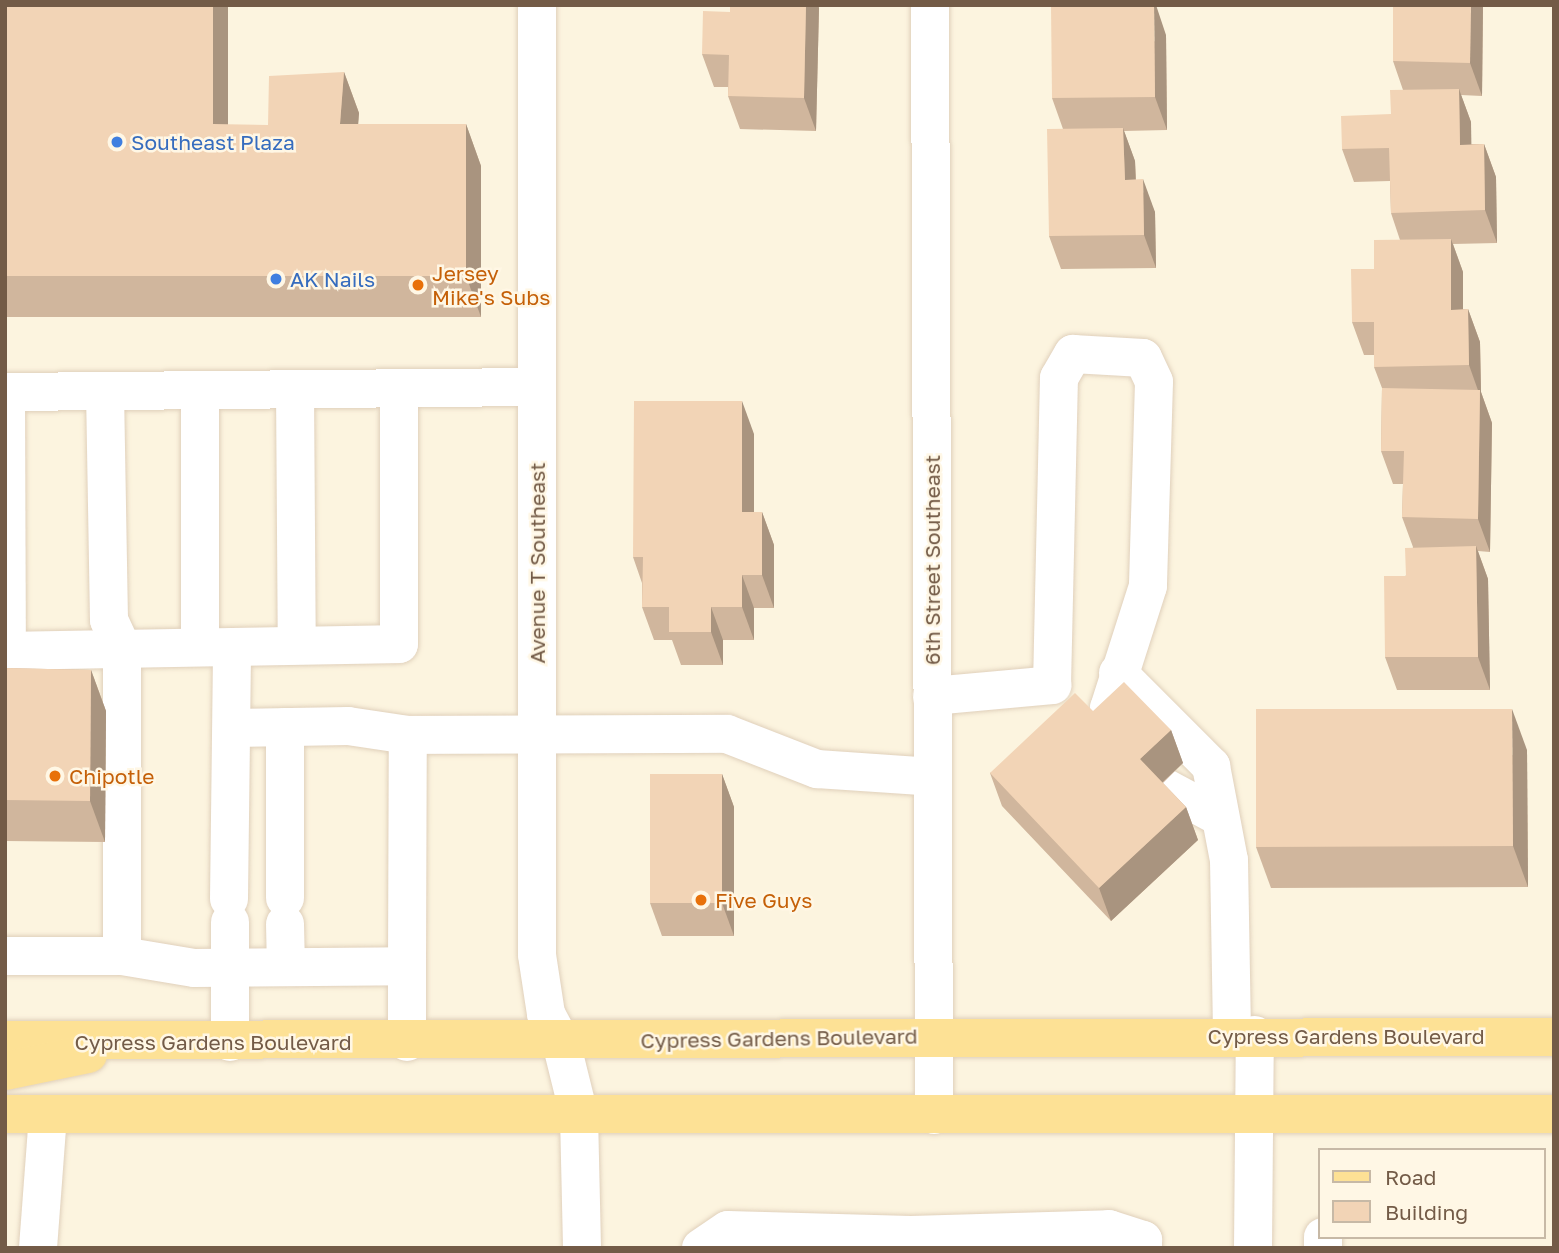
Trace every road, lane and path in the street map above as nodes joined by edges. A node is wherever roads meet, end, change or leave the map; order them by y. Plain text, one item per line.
1 (537, 5) edge
2 (930, 5) edge
3 (537, 387) junction
4 (295, 389) junction
5 (399, 389) junction
6 (200, 390) junction
7 (105, 391) junction
8 (6, 392) edge
9 (297, 645) junction
10 (216, 647) junction
11 (122, 648) junction
12 (6, 651) edge
13 (1118, 673) junction
14 (932, 696) junction
15 (285, 727) junction
16 (234, 728) junction
17 (408, 735) junction
18 (537, 735) junction
19 (1112, 735) edge
20 (933, 778) junction
21 (1162, 786) edge
22 (1218, 816) junction
23 (5, 956) edge
24 (122, 956) junction
25 (407, 966) junction
26 (231, 967) junction
27 (286, 967) junction
28 (935, 1035) junction
29 (1243, 1035) junction
30 (1554, 1037) edge
31 (5, 1040) edge
32 (134, 1042) junction
33 (230, 1042) junction
34 (407, 1042) junction
35 (561, 1042) junction
36 (5, 1071) edge
37 (5, 1114) edge
38 (48, 1114) junction
39 (1554, 1114) edge
40 (579, 1115) junction
41 (934, 1115) junction
42 (1254, 1115) junction
43 (38, 1248) edge
44 (582, 1248) edge
45 (701, 1248) edge
46 (1143, 1248) edge
47 (1253, 1248) edge

1 - 3 street, Avenue T Southeast
2 - 14 street, 6th Street Southeast
3 - 5 street
3 - 18 street, Avenue T Southeast
4 - 5 street
4 - 6 street
4 - 9 street
5 - 9 street
6 - 7 street
6 - 10 street
7 - 8 street
7 - 11 street
8 - 12 street
9 - 10 street
10 - 11 street
10 - 16 street
11 - 12 street
11 - 24 street
13 - 14 street
13 - 19 street
13 - 22 street
14 - 20 street, 6th Street Southeast
15 - 16 street
15 - 17 street
15 - 27 street
16 - 26 street
17 - 18 street
17 - 25 street
18 - 20 street
18 - 35 street, Avenue T Southeast
20 - 28 street, 6th Street Southeast
21 - 22 street
22 - 29 street
23 - 24 street
24 - 26 street
25 - 27 street
25 - 34 street
26 - 27 street
26 - 33 street
28 - 29 main road, Cypress Gardens Boulevard
28 - 35 main road, Cypress Gardens Boulevard
28 - 41 street, 6th Street Southeast
29 - 30 main road, Cypress Gardens Boulevard
29 - 42 street
31 - 32 main road, Cypress Gardens Boulevard
32 - 33 main road, Cypress Gardens Boulevard
32 - 36 main road
33 - 34 main road, Cypress Gardens Boulevard
34 - 35 main road, Cypress Gardens Boulevard
35 - 40 street, Avenue T Southeast
37 - 38 main road
38 - 40 main road
38 - 43 street
39 - 42 main road
40 - 41 main road
40 - 44 street
41 - 42 main road
42 - 47 street
45 - 46 street

